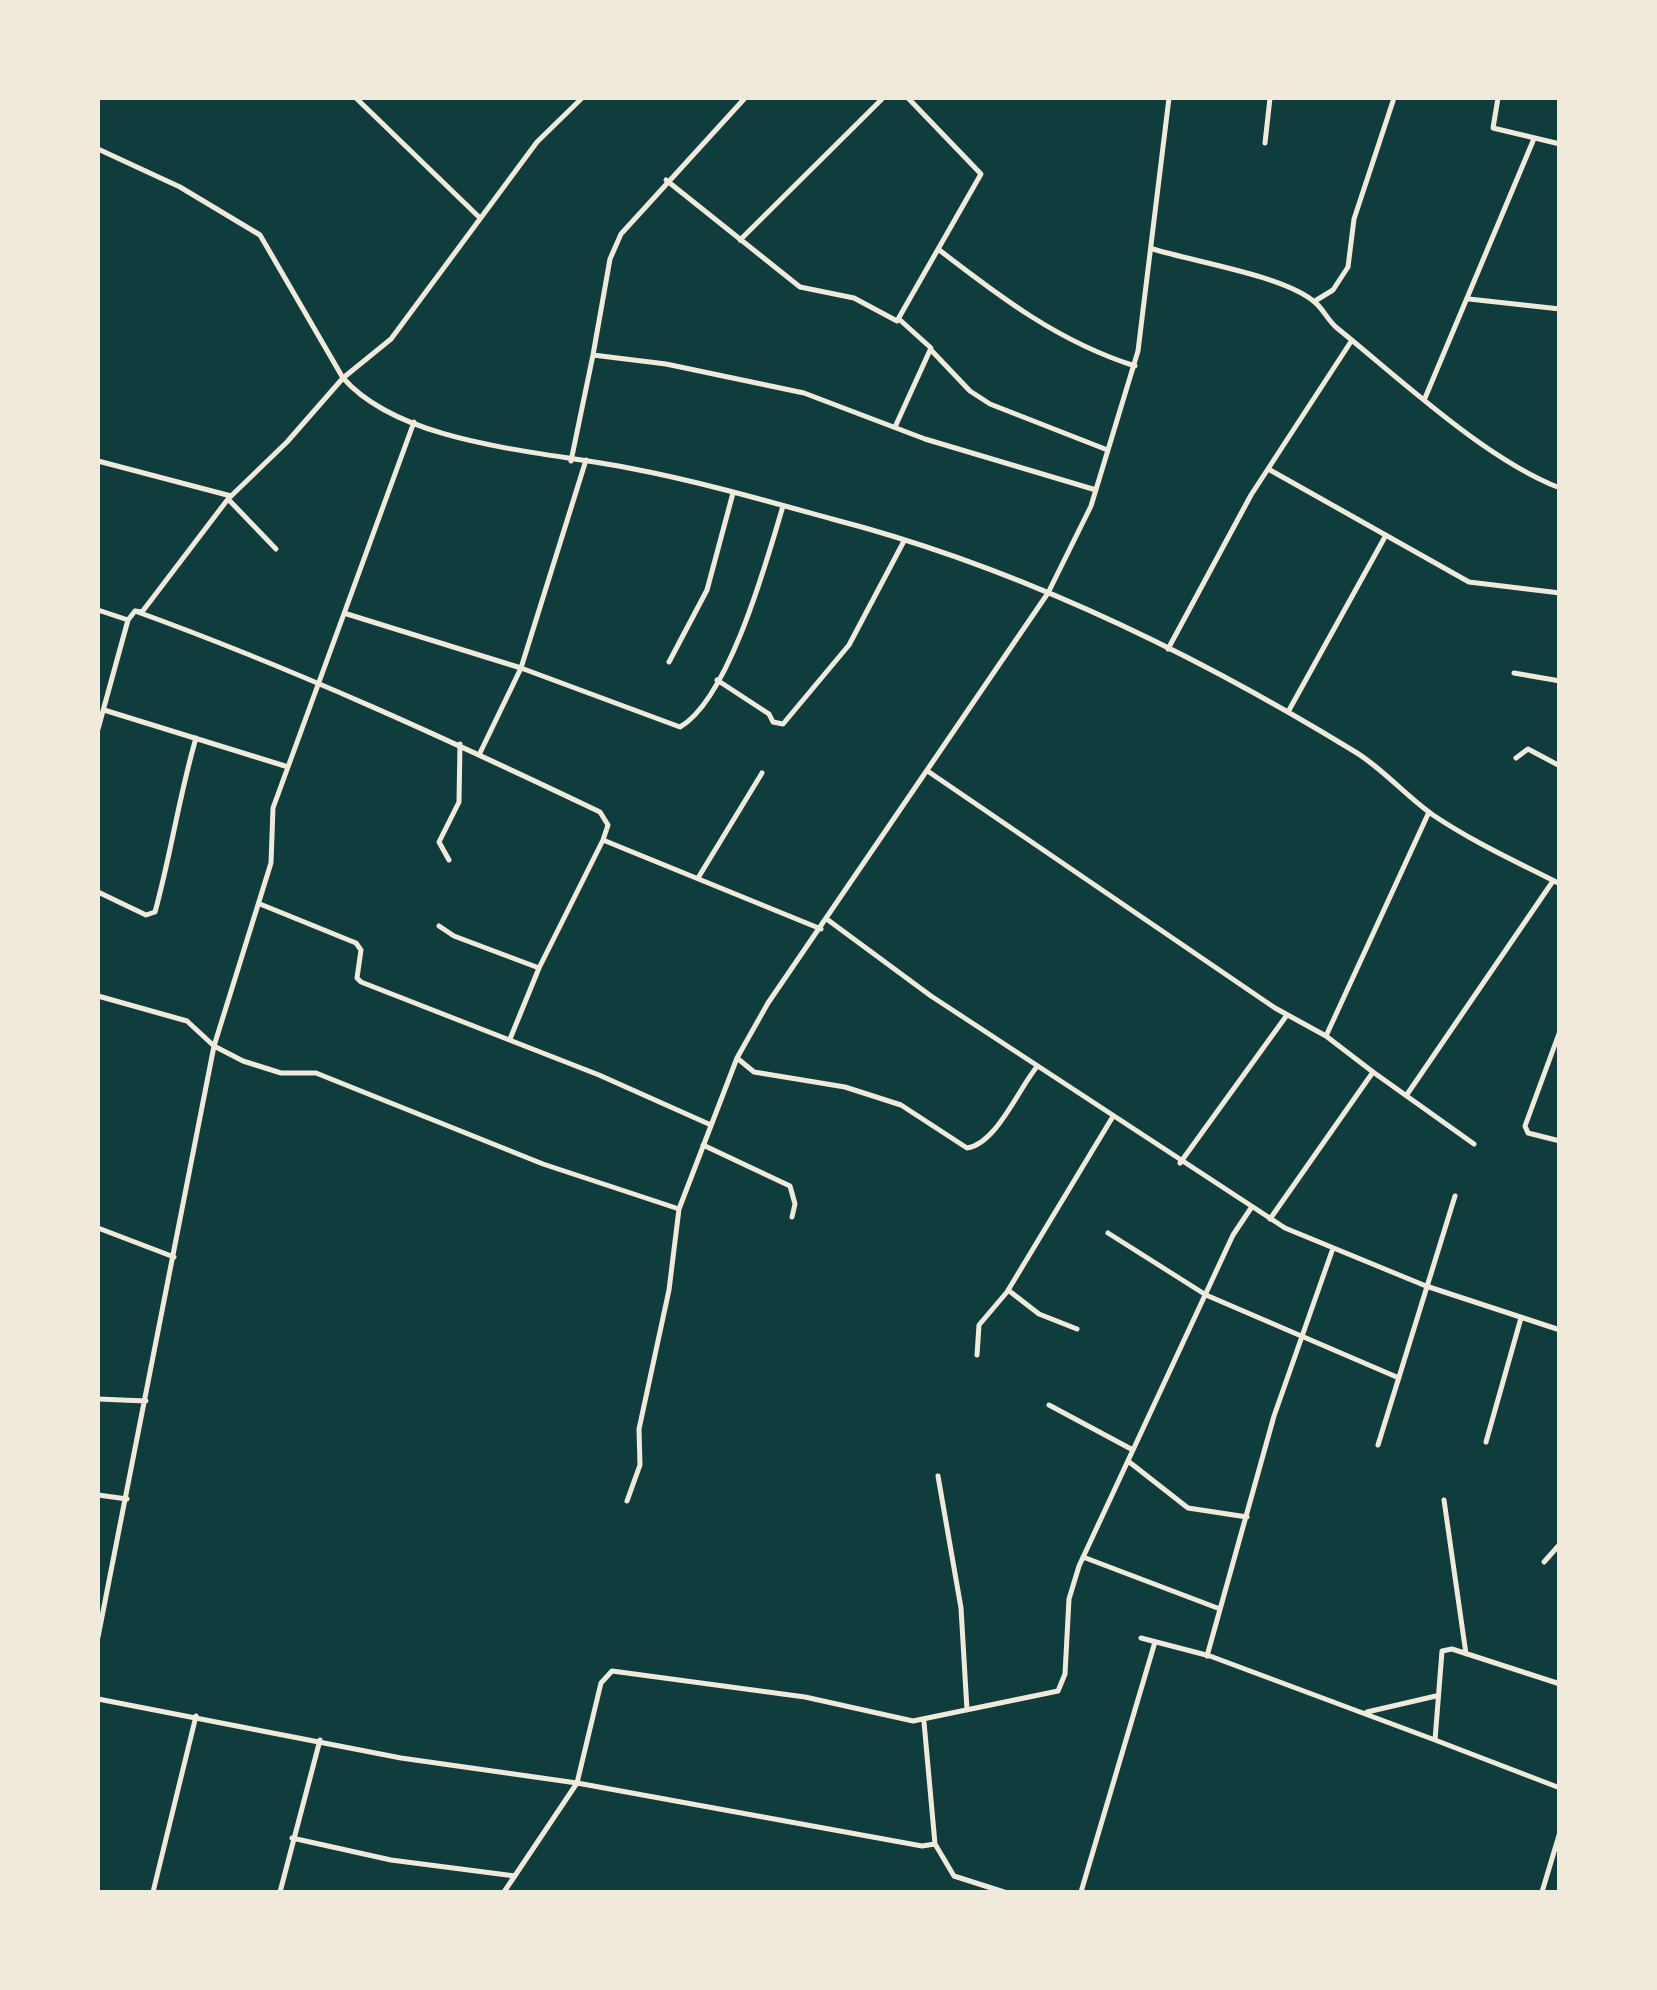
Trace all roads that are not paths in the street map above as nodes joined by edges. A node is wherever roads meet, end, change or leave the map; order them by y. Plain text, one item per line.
1 (356, 98) edge
2 (582, 98) edge
3 (745, 98) edge
4 (883, 98) edge
5 (908, 98) edge
6 (1169, 98) edge
7 (1270, 98) edge
8 (1394, 98) edge
9 (1498, 98) edge
10 (1533, 141) junction
11 (1266, 143) dead end
12 (1560, 144) edge
13 (98, 149) edge
14 (666, 180) junction
15 (480, 218) junction
16 (740, 240) junction
17 (938, 249) junction
18 (1153, 249) junction
19 (1469, 299) junction
20 (1315, 301) junction
21 (1560, 309) edge
22 (900, 320) junction
23 (1352, 340) junction
24 (931, 350) junction
25 (594, 355) junction
26 (1135, 366) junction
27 (343, 378) junction
28 (1425, 398) junction
29 (414, 422) junction
30 (895, 427) junction
31 (1105, 449) junction
32 (98, 460) edge
33 (572, 460) junction
34 (586, 460) junction
35 (1270, 470) junction
36 (1560, 488) edge
37 (1096, 490) junction
38 (733, 492) junction
39 (229, 497) junction
40 (783, 506) junction
41 (1386, 535) junction
42 (905, 540) junction
43 (276, 549) dead end
44 (1560, 592) edge
45 (1048, 593) junction
46 (98, 610) edge
47 (135, 611) junction
48 (346, 614) junction
49 (128, 620) junction
50 (1168, 649) junction
51 (669, 662) dead end
52 (521, 668) junction
53 (1514, 673) dead end
54 (718, 680) junction
55 (321, 682) junction
56 (1560, 682) edge
57 (104, 710) junction
58 (1288, 712) junction
59 (98, 729) edge
60 (196, 738) junction
61 (460, 744) junction
62 (480, 755) junction
63 (1516, 758) dead end
64 (284, 766) junction
65 (1560, 766) edge
66 (928, 772) junction
67 (762, 773) dead end
68 (1429, 812) junction
69 (602, 840) junction
70 (448, 860) dead end
71 (698, 878) junction
72 (1556, 882) edge
73 (98, 892) edge
74 (260, 904) junction
75 (828, 920) junction
76 (439, 926) dead end
77 (822, 930) junction
78 (540, 968) junction
79 (98, 996) edge
80 (1287, 1014) junction
81 (1560, 1031) edge
82 (1326, 1036) junction
83 (510, 1040) junction
84 (214, 1046) junction
85 (737, 1058) junction
86 (1036, 1067) junction
87 (1372, 1072) junction
88 (1408, 1094) junction
89 (1112, 1118) junction
90 (710, 1125) junction
91 (1560, 1141) edge
92 (1474, 1144) dead end
93 (703, 1145) junction
94 (1180, 1162) junction
95 (1456, 1196) dead end
96 (1251, 1208) junction
97 (680, 1209) junction
98 (792, 1217) dead end
99 (1270, 1219) junction
100 (98, 1228) edge
101 (1108, 1233) dead end
102 (1332, 1251) junction
103 (174, 1257) junction
104 (1426, 1286) junction
105 (1008, 1290) junction
106 (1206, 1295) junction
107 (1521, 1318) junction
108 (1077, 1329) dead end
109 (1560, 1330) edge
110 (1302, 1340) junction
111 (977, 1355) dead end
112 (1399, 1378) junction
113 (98, 1398) edge
114 (146, 1401) junction
115 (1049, 1405) dead end
116 (1486, 1442) dead end
117 (1378, 1445) dead end
118 (1133, 1450) junction
119 (1128, 1461) junction
120 (938, 1476) dead end
121 (98, 1495) edge
122 (127, 1498) junction
123 (627, 1500) dead end
124 (1444, 1500) dead end
125 (1249, 1517) junction
126 (1560, 1544) edge
127 (1083, 1557) junction
128 (1544, 1562) dead end
129 (98, 1598) edge
130 (106, 1599) junction
131 (1220, 1609) junction
132 (98, 1638) edge
133 (1141, 1638) dead end
134 (1155, 1642) junction
135 (1466, 1654) junction
136 (1207, 1656) junction
137 (1560, 1684) edge
138 (1436, 1696) junction
139 (98, 1699) edge
140 (967, 1710) junction
141 (1364, 1712) junction
142 (196, 1716) junction
143 (924, 1722) junction
144 (320, 1740) junction
145 (1434, 1740) junction
146 (577, 1784) junction
147 (1560, 1788) edge
148 (1560, 1832) edge
149 (292, 1838) junction
150 (935, 1844) junction
151 (515, 1876) junction
152 (153, 1892) edge
153 (280, 1892) edge
154 (504, 1892) edge
155 (1004, 1892) edge
156 (1081, 1892) edge
157 (1542, 1892) edge

1 - 15 street
2 - 15 street
3 - 14 street
4 - 16 street
5 - 17 street
6 - 18 street
7 - 11 street
8 - 20 street
9 - 10 street
10 - 12 street
10 - 19 street
13 - 27 street
14 - 16 street
14 - 25 street
15 - 27 street
16 - 22 street
17 - 22 street
17 - 26 street
18 - 20 street
18 - 26 street
19 - 21 street
19 - 28 street
20 - 23 street
22 - 24 street
23 - 28 street
23 - 35 street
24 - 30 street
24 - 31 street
25 - 30 street
25 - 33 street
26 - 31 street
27 - 29 street
27 - 39 street
28 - 36 street
29 - 33 street
29 - 48 street
30 - 37 street
31 - 37 street
32 - 39 street
33 - 34 street
34 - 38 street
34 - 52 street
35 - 41 street
35 - 50 street
37 - 45 street
38 - 40 street
38 - 51 street
39 - 43 street
39 - 47 street
40 - 42 street
40 - 54 street
41 - 44 street
41 - 58 street
42 - 45 street
42 - 54 street
45 - 50 street
45 - 66 street
46 - 49 street
47 - 49 street
47 - 55 street
48 - 52 street
48 - 55 street
49 - 57 street
50 - 58 street
52 - 54 street
52 - 62 street
53 - 56 street
55 - 61 street
55 - 64 street
57 - 59 street
57 - 60 street
58 - 68 street
60 - 64 street
60 - 73 street
61 - 62 street
61 - 70 street
62 - 69 street
63 - 65 street
64 - 74 street
66 - 75 street
66 - 80 street
67 - 71 street
68 - 72 street
68 - 82 street
69 - 71 street
69 - 78 street
71 - 77 street
72 - 88 street
74 - 83 street
74 - 84 street
75 - 77 street
75 - 86 street
76 - 78 street
77 - 85 street
78 - 83 street
79 - 84 street
80 - 82 street
80 - 94 street
81 - 91 street
82 - 87 street
83 - 90 street
84 - 97 street
84 - 103 street
85 - 86 street
85 - 90 street
86 - 89 street
87 - 88 street
87 - 99 street
88 - 92 street
89 - 94 street
89 - 105 street
90 - 93 street
93 - 97 street
93 - 98 street
94 - 96 street
95 - 104 street
96 - 99 street
96 - 106 street
97 - 123 street
99 - 102 street
100 - 103 street
101 - 106 street
102 - 104 street
102 - 110 street
103 - 114 street
104 - 107 street
104 - 112 street
105 - 108 street
105 - 111 street
106 - 110 street
106 - 118 street
107 - 109 street
107 - 116 street
110 - 112 street
110 - 125 street
112 - 117 street
113 - 114 street
114 - 122 street
115 - 118 street
118 - 119 street
119 - 125 street
119 - 127 street
120 - 140 street
121 - 122 street
122 - 130 street
124 - 135 street
125 - 131 street
126 - 128 street
127 - 131 street
127 - 140 street
129 - 130 street
130 - 132 street
131 - 136 street
133 - 134 street
134 - 136 street
134 - 156 street
135 - 137 street
135 - 138 street
136 - 141 street
138 - 141 street
138 - 145 street
139 - 142 street
140 - 143 street
141 - 145 street
142 - 144 street
142 - 152 street
143 - 146 street
143 - 150 street
144 - 146 street
144 - 149 street
145 - 147 street
146 - 150 street
146 - 151 street
148 - 157 street
149 - 151 street
149 - 153 street
150 - 155 street
151 - 154 street

